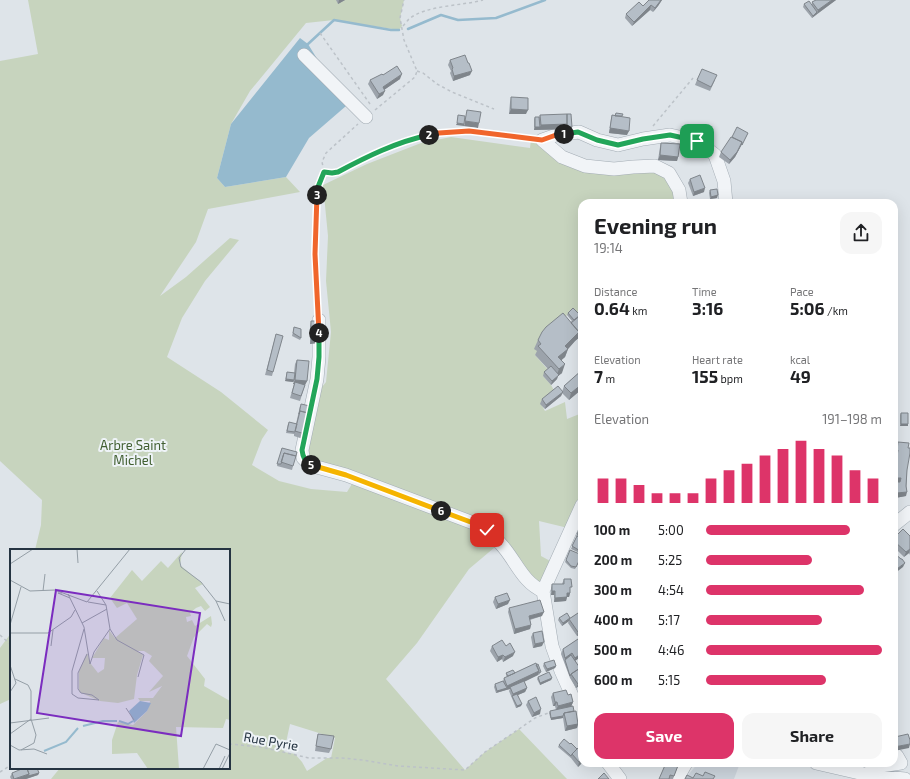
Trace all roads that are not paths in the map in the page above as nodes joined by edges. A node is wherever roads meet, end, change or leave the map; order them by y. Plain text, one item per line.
1 (304, 55) dead end
2 (366, 117) road end
3 (680, 199) edge
4 (726, 199) edge
5 (319, 320) edge
6 (910, 512) edge
7 (578, 514) edge
8 (898, 522) edge
9 (543, 591) junction
10 (578, 708) edge
11 (611, 767) edge
12 (684, 767) edge
13 (841, 767) edge
14 (874, 767) edge
15 (869, 775) junction
16 (620, 779) edge
17 (677, 779) edge
18 (905, 779) edge

1 - 2 street
3 - 4 street
5 - 9 street
6 - 8 street
7 - 9 street
9 - 10 street
11 - 16 street
12 - 17 street
13 - 15 street
14 - 15 street
15 - 18 street

